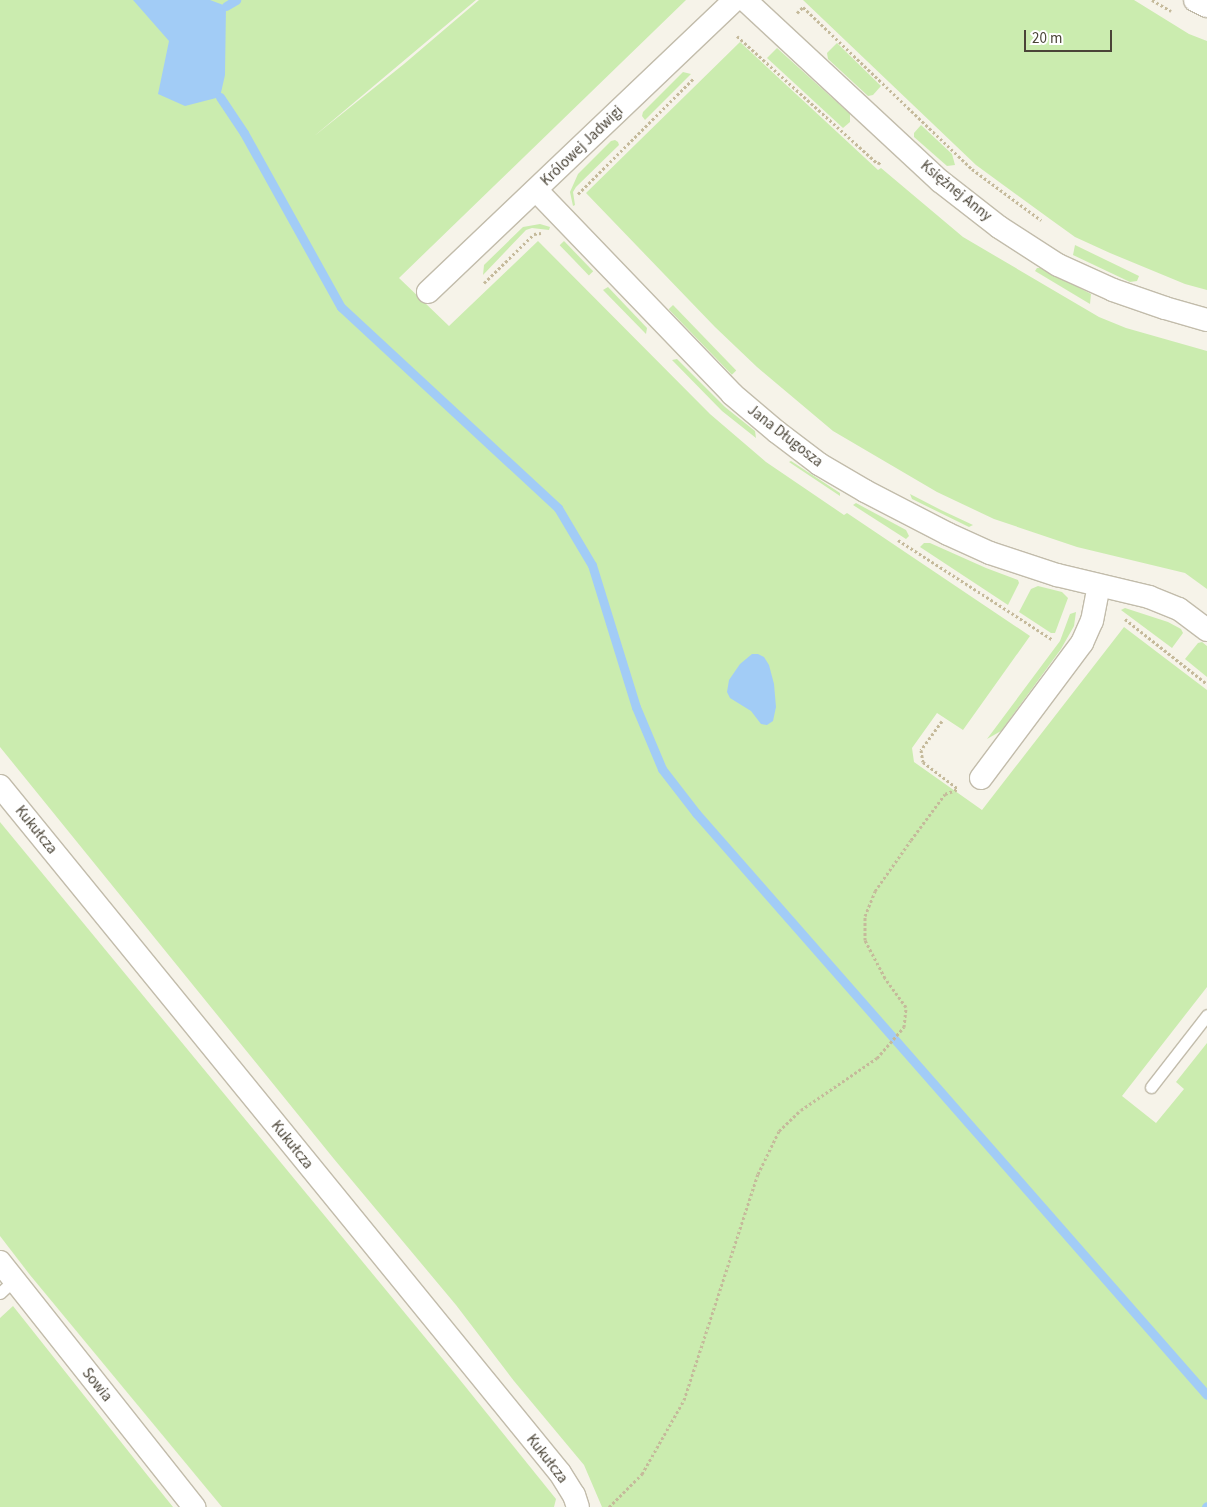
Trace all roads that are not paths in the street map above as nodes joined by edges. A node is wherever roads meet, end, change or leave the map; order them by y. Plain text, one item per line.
1 (735, 0) edge
2 (745, 0) edge
3 (1195, 0) edge
4 (1207, 6) edge
5 (536, 190) junction
6 (428, 292) dead end
7 (1207, 320) edge
8 (1099, 586) junction
9 (1207, 630) edge
10 (981, 778) dead end
11 (0, 786) edge
12 (1207, 1015) edge
13 (1151, 1087) dead end
14 (0, 1262) edge
15 (7, 1287) edge
16 (194, 1507) edge
17 (578, 1507) edge

1 - 5 street, Królowej Jadwigi
2 - 7 street, Księżnej Anny
3 - 4 street
5 - 6 street, Królowej Jadwigi
5 - 8 street, Jana Długosza
8 - 9 street, Jana Długosza
8 - 10 street
11 - 17 street, Kukułcza
12 - 13 lane
14 - 15 street, Sowia
15 - 16 street, Sowia

